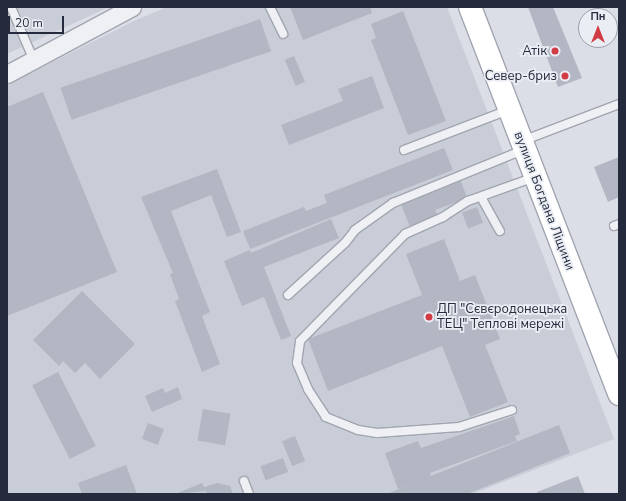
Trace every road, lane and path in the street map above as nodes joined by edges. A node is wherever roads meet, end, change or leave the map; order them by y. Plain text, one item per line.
1 (11, 7) edge
2 (132, 7) edge
3 (270, 7) edge
4 (470, 7) edge
5 (283, 34) dead end
6 (34, 61) junction
7 (7, 74) edge
8 (619, 104) edge
9 (509, 109) junction
10 (523, 145) junction
11 (404, 150) dead end
12 (535, 177) junction
13 (481, 197) junction
14 (500, 231) dead end
15 (288, 295) dead end
16 (619, 394) edge
17 (512, 410) dead end
18 (244, 481) dead end
19 (249, 494) edge

1 - 6 lane
2 - 6 street
3 - 5 lane
4 - 9 main road, вулиця Богдана Ліщини
6 - 7 street
8 - 10 lane
9 - 10 main road, вулиця Богдана Ліщини
9 - 11 lane
10 - 12 main road, вулиця Богдана Ліщини
10 - 15 lane
12 - 13 lane
12 - 16 main road, вулиця Богдана Ліщини
13 - 14 lane
13 - 17 lane
18 - 19 lane

